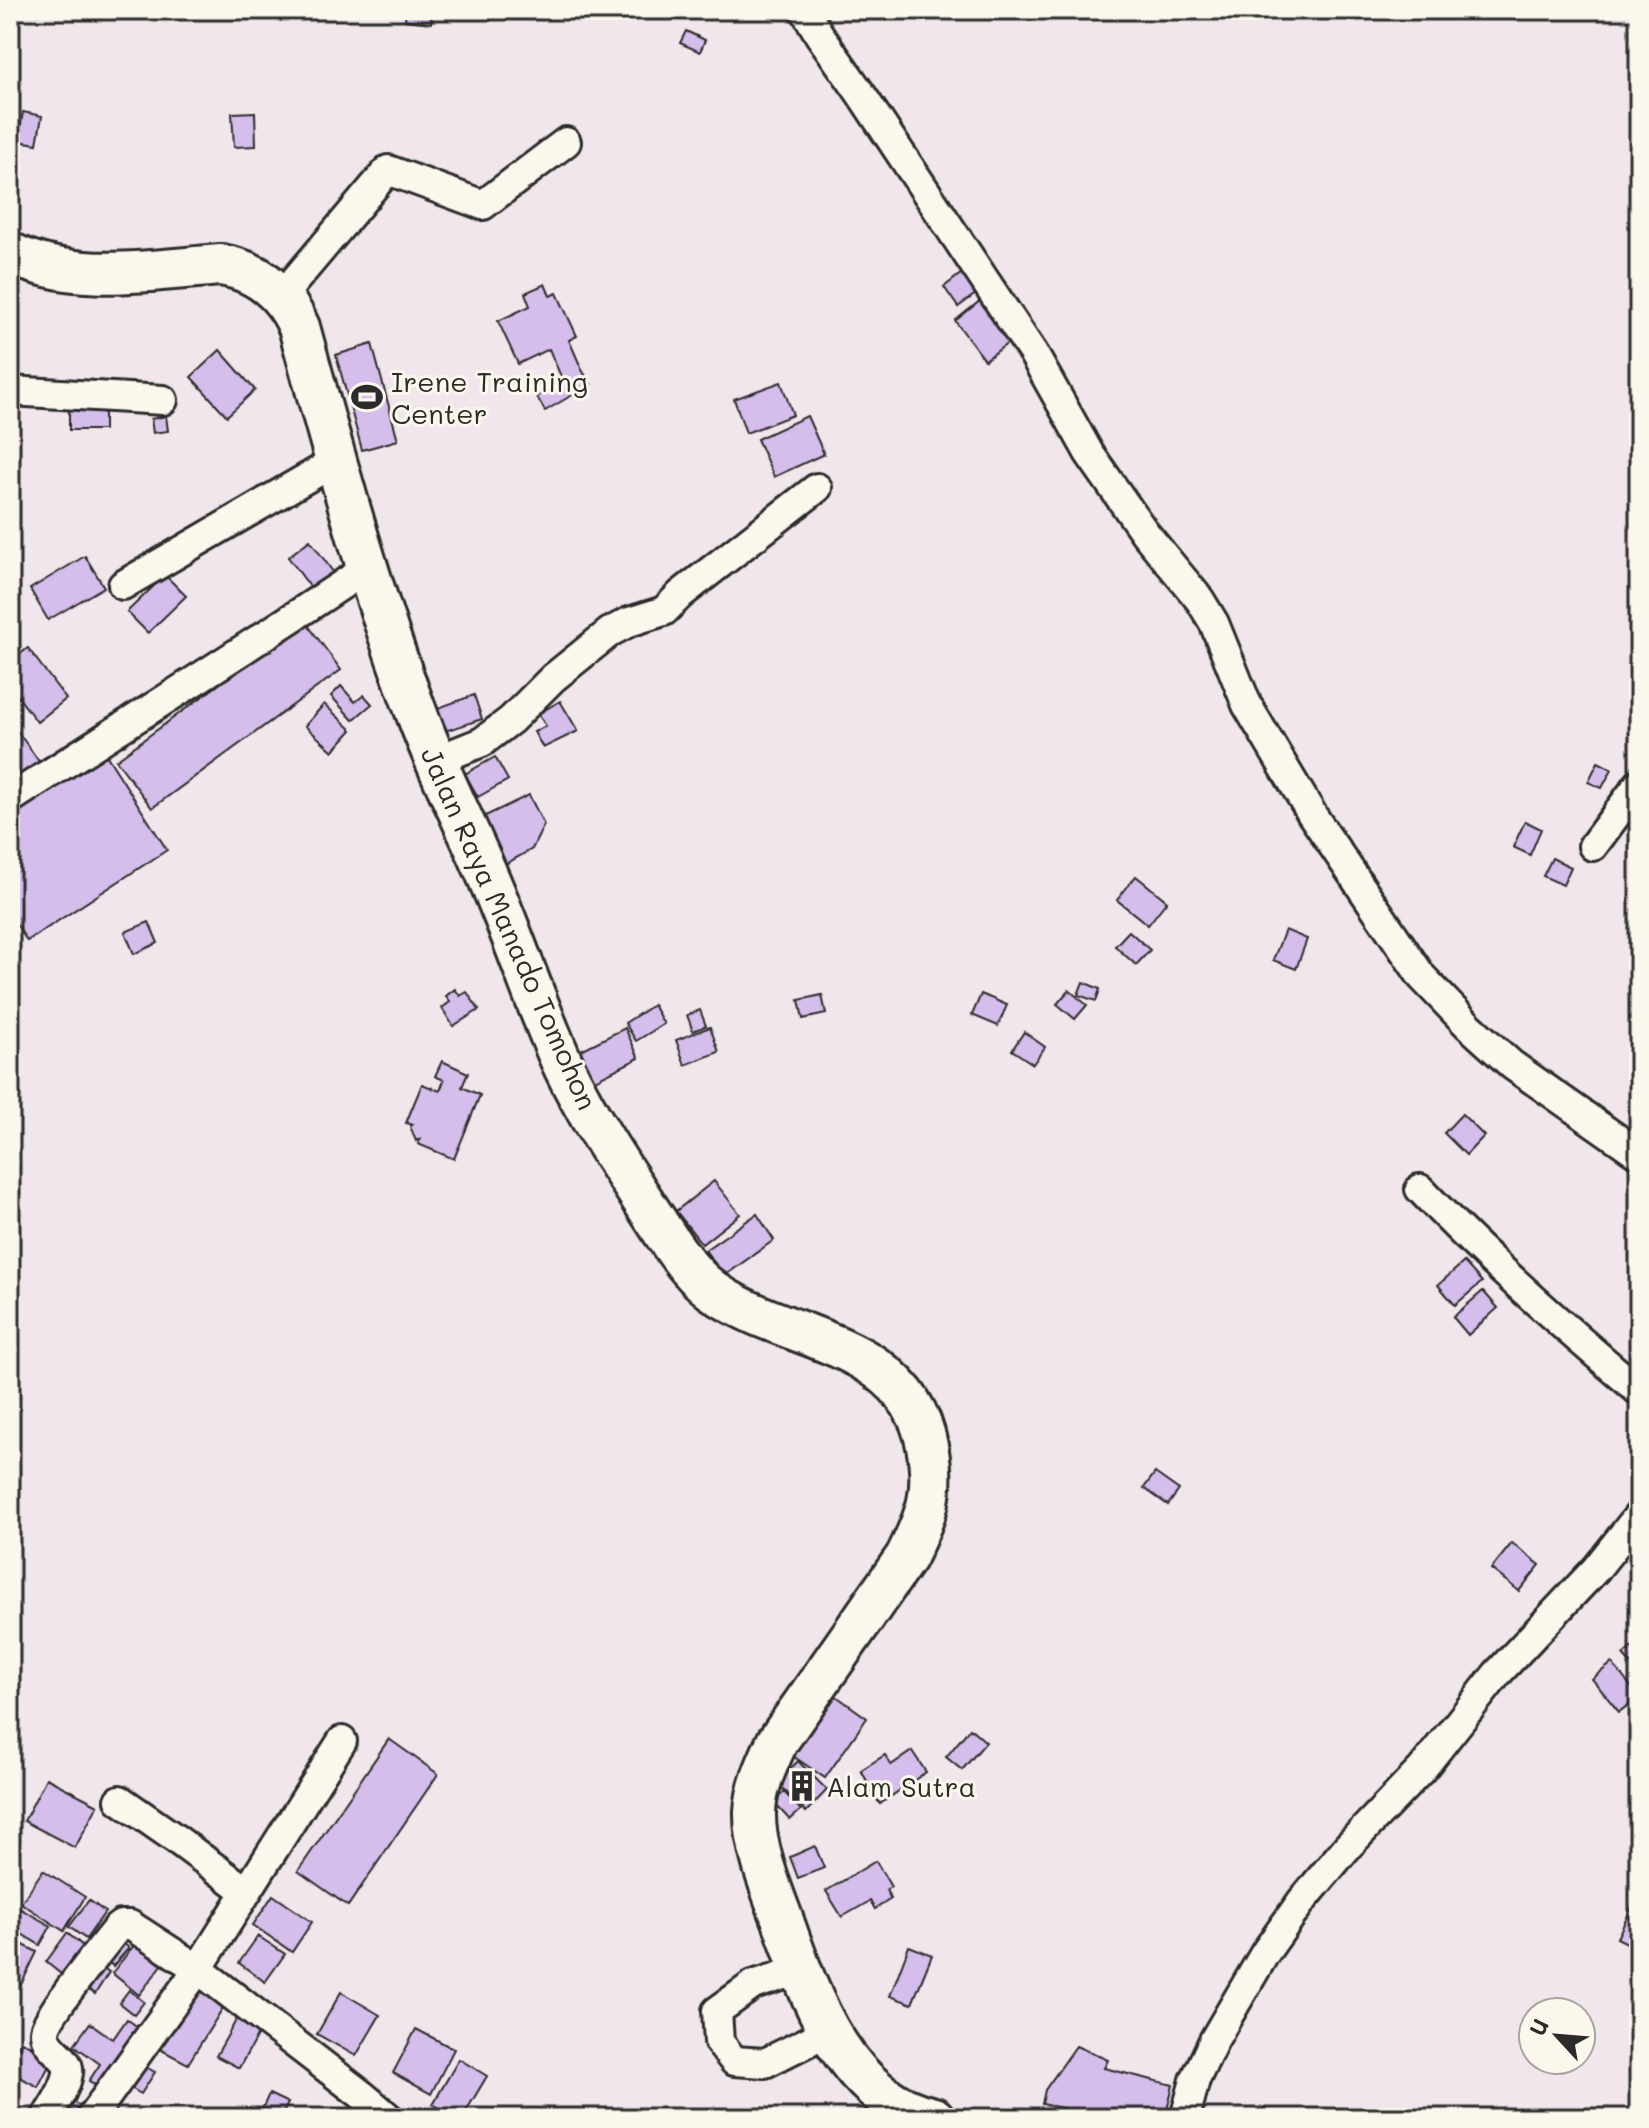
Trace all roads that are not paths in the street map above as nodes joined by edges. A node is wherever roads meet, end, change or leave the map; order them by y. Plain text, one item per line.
1 (805, 10) edge
2 (566, 142) dead end
3 (10, 253) edge
4 (281, 297) junction
5 (10, 391) edge
6 (163, 400) dead end
7 (336, 461) junction
8 (817, 488) dead end
9 (367, 568) junction
10 (123, 585) dead end
11 (437, 760) junction
12 (1639, 784) edge
13 (10, 799) edge
14 (1593, 846) dead end
15 (1639, 1154) edge
16 (1420, 1189) dead end
17 (1639, 1391) edge
18 (1639, 1515) edge
19 (342, 1741) dead end
20 (120, 1800) dead end
21 (246, 1891) junction
22 (198, 1969) junction
23 (800, 1970) junction
24 (829, 2031) junction
25 (46, 2118) edge
26 (91, 2118) edge
27 (389, 2118) edge
28 (934, 2118) edge
29 (1185, 2118) edge

1 - 15 street
2 - 4 street
3 - 4 highway, Jalan Raya Manado Tomohon
4 - 7 highway, Jalan Raya Manado Tomohon
5 - 6 street
7 - 9 highway, Jalan Raya Manado Tomohon
7 - 10 street
8 - 11 street
9 - 11 highway, Jalan Raya Manado Tomohon
9 - 13 street
11 - 23 highway, Jalan Raya Manado Tomohon
12 - 14 street
16 - 17 street
18 - 29 street
19 - 21 street
20 - 21 street
21 - 22 street
22 - 25 street
22 - 26 street
22 - 27 street
23 - 24 highway, Jalan Raya Manado Tomohon
23 - 24 street
24 - 28 highway, Jalan Raya Manado Tomohon

